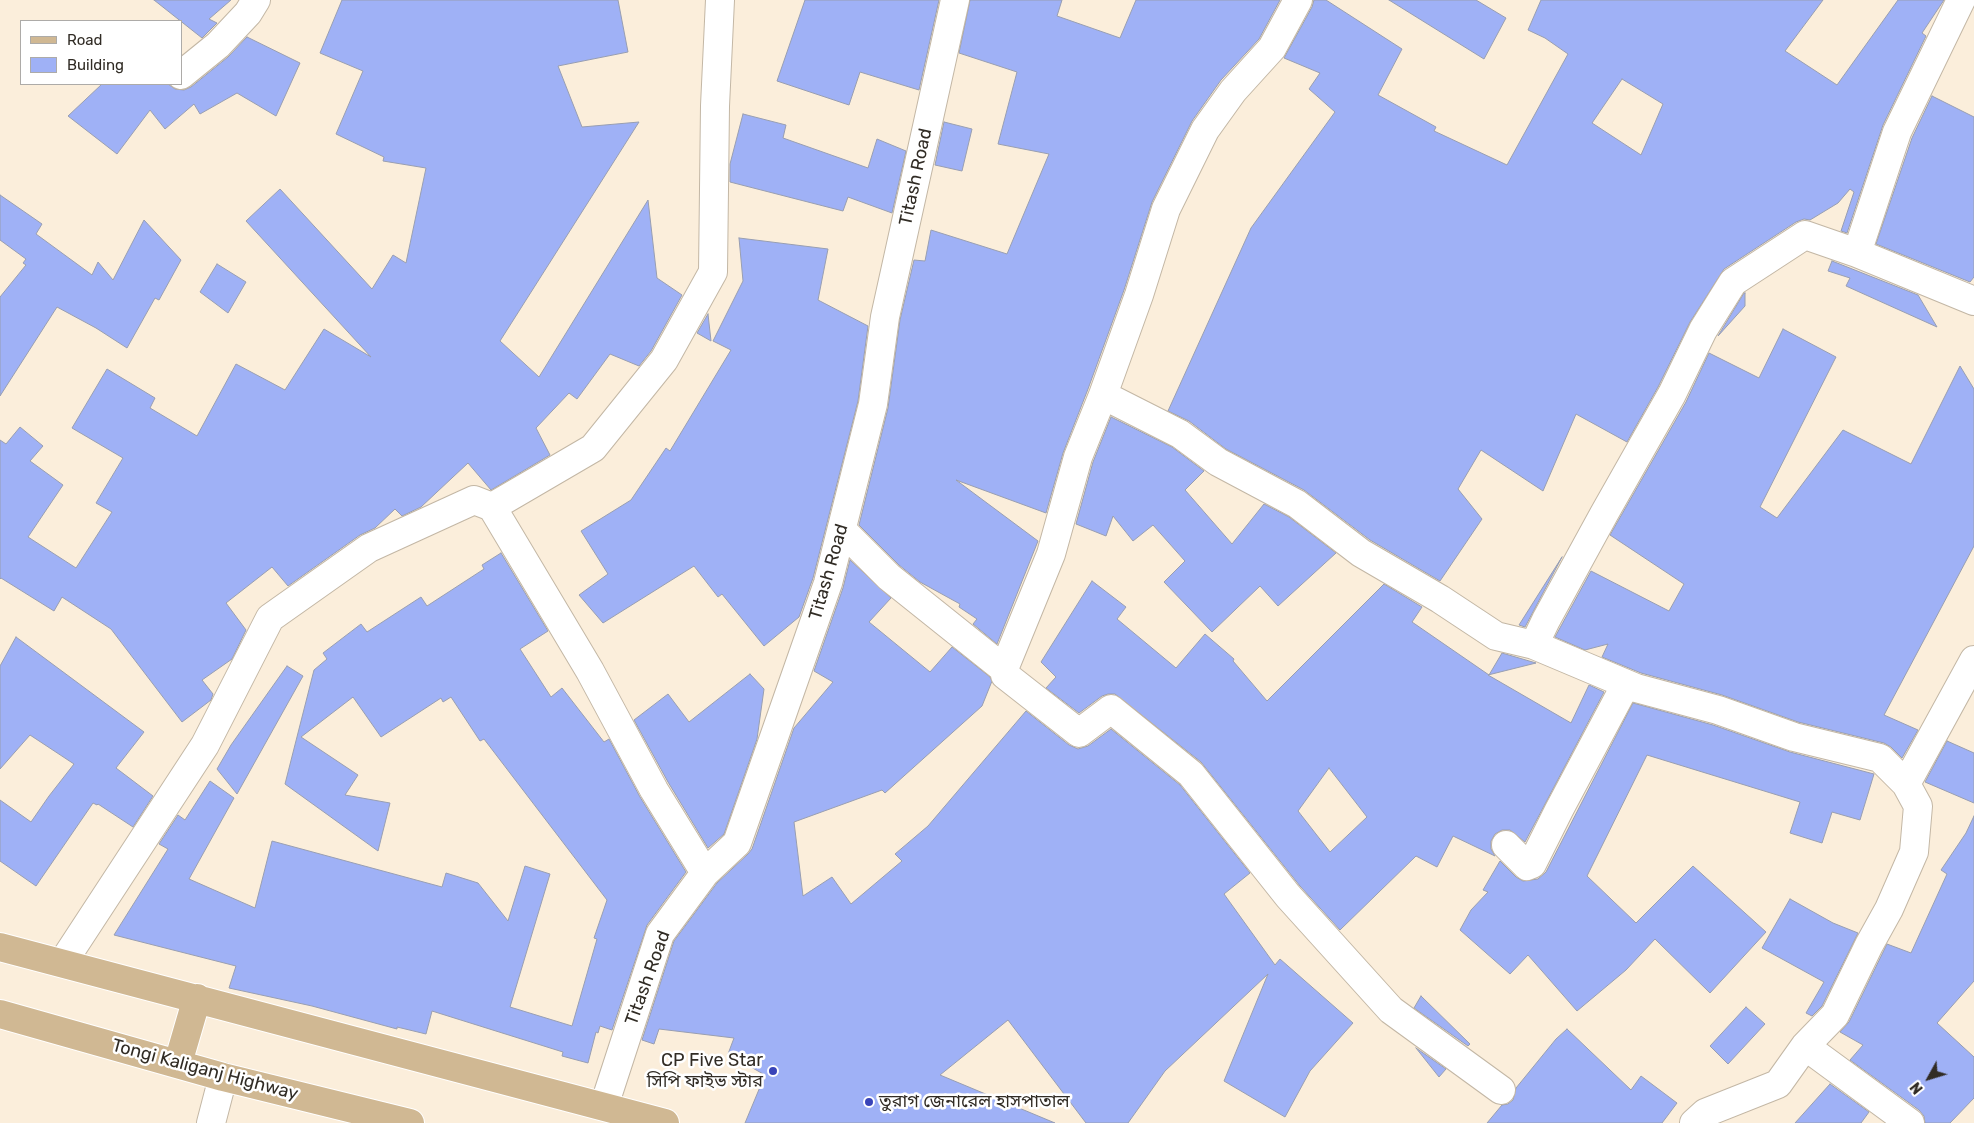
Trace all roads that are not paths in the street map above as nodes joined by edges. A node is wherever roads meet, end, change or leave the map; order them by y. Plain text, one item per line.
1 (256, 0) edge
2 (720, 0) edge
3 (955, 0) edge
4 (1298, 0) edge
5 (1958, 1) edge
6 (182, 75) edge
7 (1857, 253) junction
8 (1974, 301) edge
9 (1103, 394) junction
10 (492, 507) junction
11 (842, 530) junction
12 (1534, 645) junction
13 (1974, 660) edge
14 (1004, 669) junction
15 (1626, 684) junction
16 (1906, 784) junction
17 (1506, 845) dead end
18 (705, 873) junction
19 (0, 947) edge
20 (64, 962) junction
21 (197, 998) junction
22 (0, 1014) edge
23 (1805, 1046) junction
24 (178, 1063) junction
25 (223, 1077) junction
26 (1502, 1090) dead end
27 (604, 1106) junction
28 (211, 1123) edge
29 (410, 1123) edge
30 (665, 1123) edge
31 (1694, 1123) edge
32 (1910, 1123) edge

1 - 6 street
2 - 10 street
3 - 11 street, Titash Road
4 - 9 street
5 - 7 street
7 - 8 street
7 - 12 street
9 - 12 street
9 - 14 street
10 - 18 street
10 - 20 street
11 - 14 street
11 - 18 street, Titash Road
12 - 15 street
13 - 16 street
14 - 26 street
15 - 16 street
15 - 17 street
16 - 23 street
18 - 27 street, Titash Road
19 - 20 main road
20 - 21 main road
21 - 24 main road
21 - 27 main road
22 - 24 main road, Tongi Kaliganj Highway
23 - 31 street
23 - 32 street
24 - 25 main road, Tongi Kaliganj Highway
25 - 28 street
25 - 29 main road, Tongi Kaliganj Highway
27 - 30 main road

